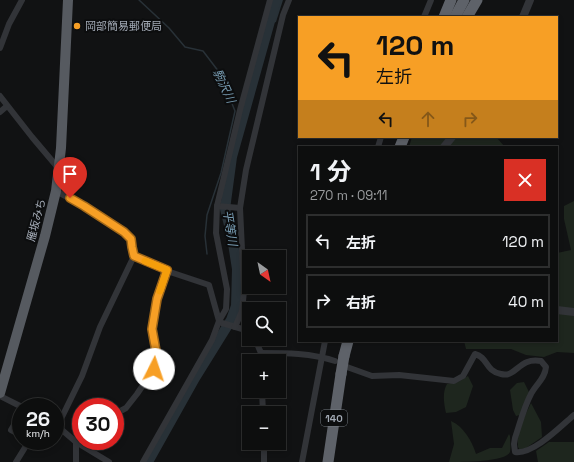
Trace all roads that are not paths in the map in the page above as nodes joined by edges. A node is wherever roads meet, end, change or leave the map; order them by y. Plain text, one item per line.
1 (22, 0) edge
2 (68, 0) edge
3 (270, 0) edge
4 (289, 0) edge
5 (431, 0) edge
6 (477, 0) edge
7 (530, 0) edge
8 (461, 6) edge
9 (424, 16) edge
10 (446, 16) edge
11 (456, 16) edge
12 (523, 16) edge
13 (0, 48) edge
14 (0, 96) edge
15 (7, 106) junction
16 (0, 112) edge
17 (451, 138) edge
18 (445, 146) edge
19 (59, 169) junction
20 (56, 191) junction
21 (217, 206) junction
22 (240, 208) junction
23 (134, 256) junction
24 (167, 270) junction
25 (558, 310) edge
26 (574, 312) edge
27 (221, 322) junction
28 (235, 327) junction
29 (242, 329) edge
30 (324, 342) edge
31 (348, 342) edge
32 (258, 346) edge
33 (261, 353) joint
34 (321, 357) junction
35 (340, 358) junction
36 (344, 370) junction
37 (2, 376) edge
38 (0, 394) edge
39 (12, 401) edge
40 (64, 409) edge
41 (124, 409) edge
42 (574, 414) edge
43 (64, 431) edge
44 (72, 438) edge
45 (23, 450) edge
46 (76, 450) edge
47 (89, 450) edge
48 (264, 450) edge
49 (16, 462) edge
50 (76, 462) edge
51 (109, 462) edge
52 (143, 462) edge
53 (264, 462) edge
54 (302, 462) edge
55 (328, 462) edge

1 - 13 street
2 - 19 highway, 雁坂みち
3 - 21 street
4 - 22 street
5 - 9 street
6 - 8 highway
7 - 12 street
8 - 10 highway
8 - 11 highway
14 - 15 street
15 - 16 street
15 - 19 street
17 - 18 street
19 - 20 highway, 雁坂みち
20 - 23 street
20 - 37 highway, 雁坂みち
21 - 22 street
21 - 27 street
22 - 28 street
23 - 24 street
23 - 40 street
24 - 27 street
24 - 41 street
25 - 26 street
27 - 28 street
27 - 52 street
28 - 29 street
30 - 34 street
31 - 35 highway, 140
32 - 33 street
33 - 34 street
34 - 35 street
34 - 54 street
35 - 36 highway, 140, bridge
36 - 42 street
36 - 55 highway, 140
37 - 38 highway, 雁坂みち
38 - 39 street
43 - 44 street
45 - 49 street
46 - 50 street
47 - 51 street
48 - 53 street

